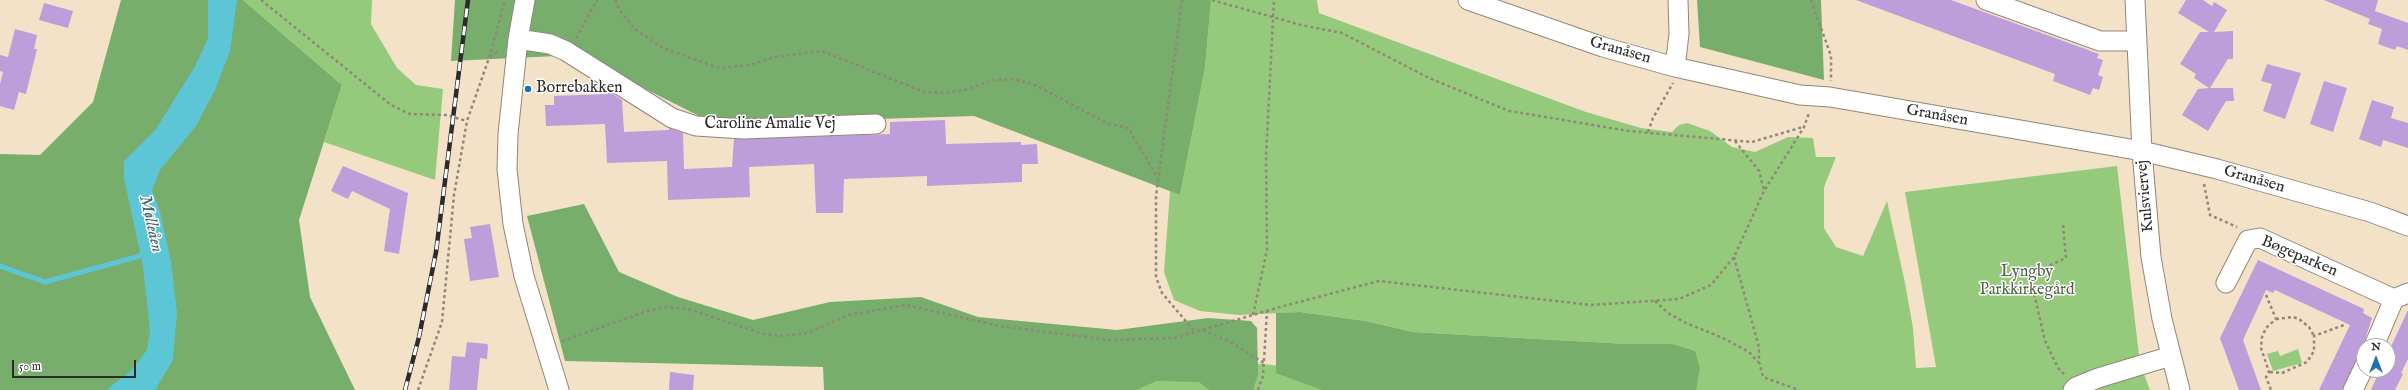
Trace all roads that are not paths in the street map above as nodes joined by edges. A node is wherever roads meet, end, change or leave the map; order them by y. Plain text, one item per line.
1 (525, 0) edge
2 (1468, 0) edge
3 (1678, 0) edge
4 (1986, 0) edge
5 (2135, 0) edge
6 (518, 39) junction
7 (2137, 41) junction
8 (1676, 67) junction
9 (876, 124) dead end
10 (2142, 151) junction
11 (2408, 226) edge
12 (2226, 283) dead end
13 (2401, 296) edge
14 (2378, 338) edge
15 (2171, 356) junction
16 (2359, 378) edge
17 (2075, 388) edge
18 (559, 390) edge
19 (2180, 390) edge
20 (2353, 390) edge

1 - 6 street
2 - 8 street, Granåsen
3 - 8 street
4 - 7 street
5 - 7 street, Kulsviervej
6 - 9 street, Caroline Amalie Vej
6 - 18 street
7 - 10 street, Kulsviervej
8 - 10 street, Granåsen
10 - 11 street, Granåsen
10 - 15 street, Kulsviervej
12 - 13 street, Bøgeparken
13 - 14 street, Bøgeparken
15 - 17 street
15 - 19 street, Kulsviervej
16 - 20 street

